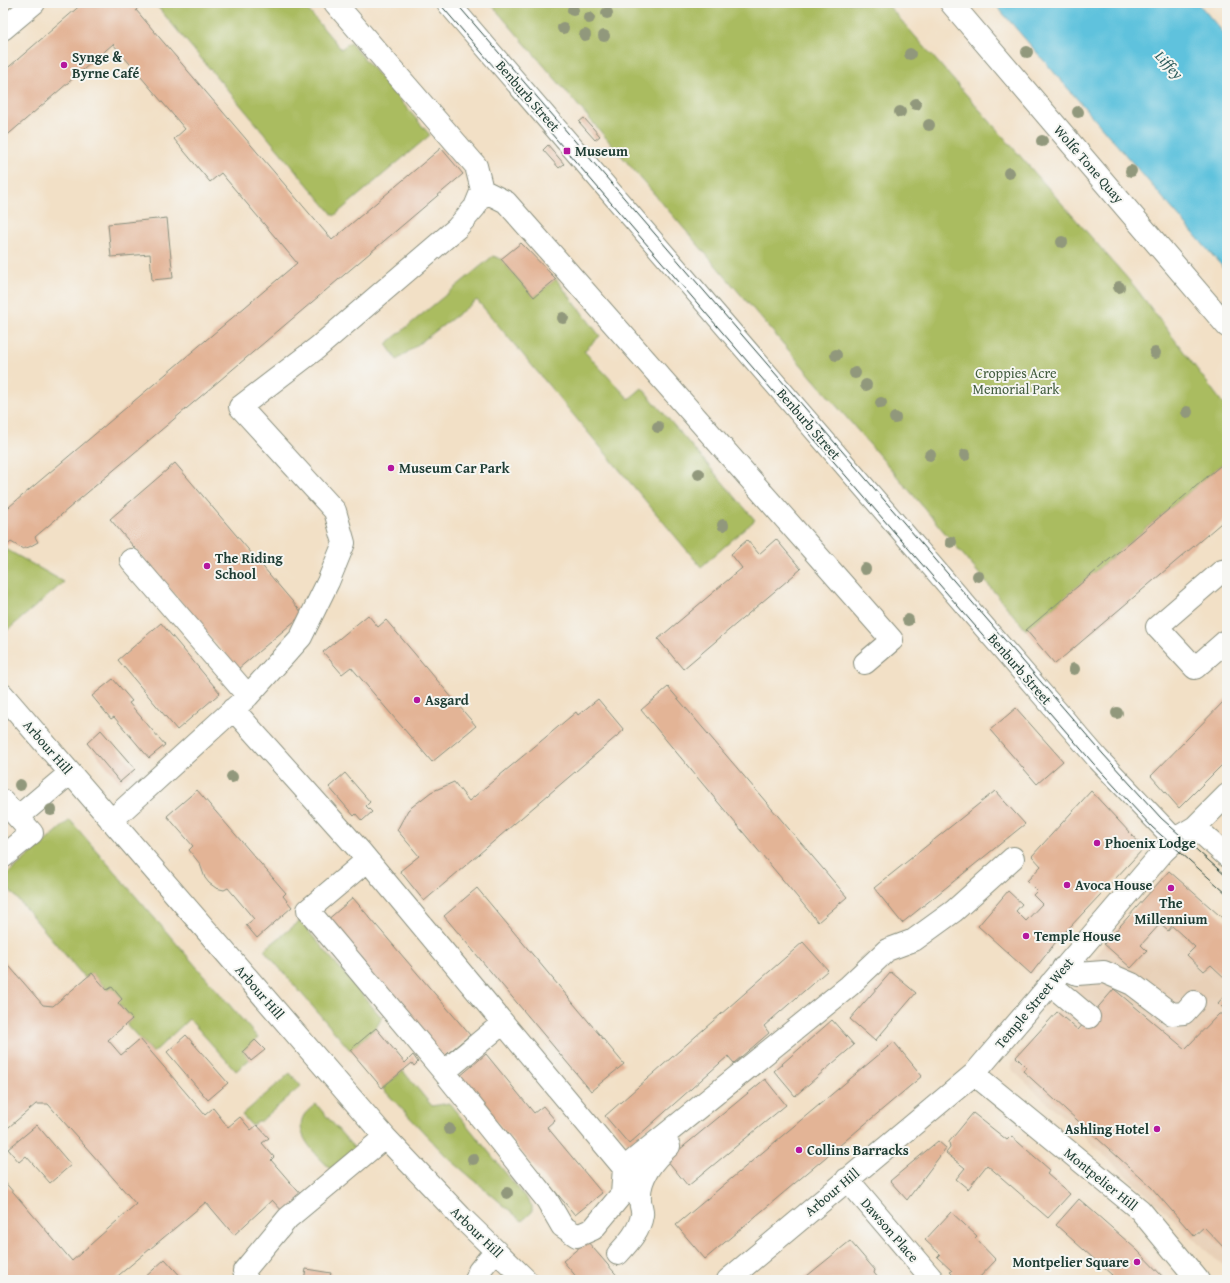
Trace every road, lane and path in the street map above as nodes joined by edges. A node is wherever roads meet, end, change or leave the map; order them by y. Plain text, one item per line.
1 (34, 3) edge
2 (335, 3) edge
3 (448, 3) edge
4 (951, 3) edge
5 (3, 29) edge
6 (482, 190) junction
7 (1227, 326) edge
8 (132, 560) dead end
9 (1227, 570) edge
10 (1227, 640) edge
11 (865, 663) dead end
12 (3, 695) edge
13 (241, 702) junction
14 (70, 773) junction
15 (1227, 795) edge
16 (3, 800) edge
17 (18, 817) junction
18 (112, 821) junction
19 (1196, 827) junction
20 (1175, 840) junction
21 (1227, 856) edge
22 (3, 857) edge
23 (1013, 858) dead end
24 (370, 863) junction
25 (1056, 976) junction
26 (1194, 1002) dead end
27 (1089, 1017) dead end
28 (503, 1023) junction
29 (744, 1069) junction
30 (444, 1072) junction
31 (974, 1074) junction
32 (385, 1137) junction
33 (624, 1168) junction
34 (847, 1179) junction
35 (495, 1251) junction
36 (618, 1254) dead end
37 (247, 1280) edge
38 (476, 1280) edge
39 (526, 1280) edge
40 (728, 1280) edge
41 (933, 1280) edge
42 (1198, 1280) edge

1 - 5 street
2 - 6 street
3 - 20 street, Benburb Street
4 - 7 street, Wolfe Tone Quay
6 - 11 street
6 - 13 street
8 - 13 street
9 - 10 street
12 - 14 street, Arbour Hill
13 - 18 street
13 - 24 street
14 - 17 street
14 - 18 street, Arbour Hill
15 - 19 street, Temple Street West
16 - 17 street
17 - 22 street
18 - 32 street, Arbour Hill
19 - 20 street, Temple Street West
19 - 21 street
20 - 25 street, Temple Street West
23 - 29 street
24 - 28 street
24 - 30 street
25 - 26 street
25 - 27 street
25 - 31 street, Temple Street West
28 - 30 street
28 - 33 street
29 - 33 street
29 - 36 street
30 - 33 street
31 - 34 street, Arbour Hill
31 - 42 street, Montpelier Hill
32 - 35 street, Arbour Hill
32 - 37 street
34 - 40 street, Arbour Hill
34 - 41 street, Dawson Place
35 - 38 street
35 - 39 street, Arbour Hill

